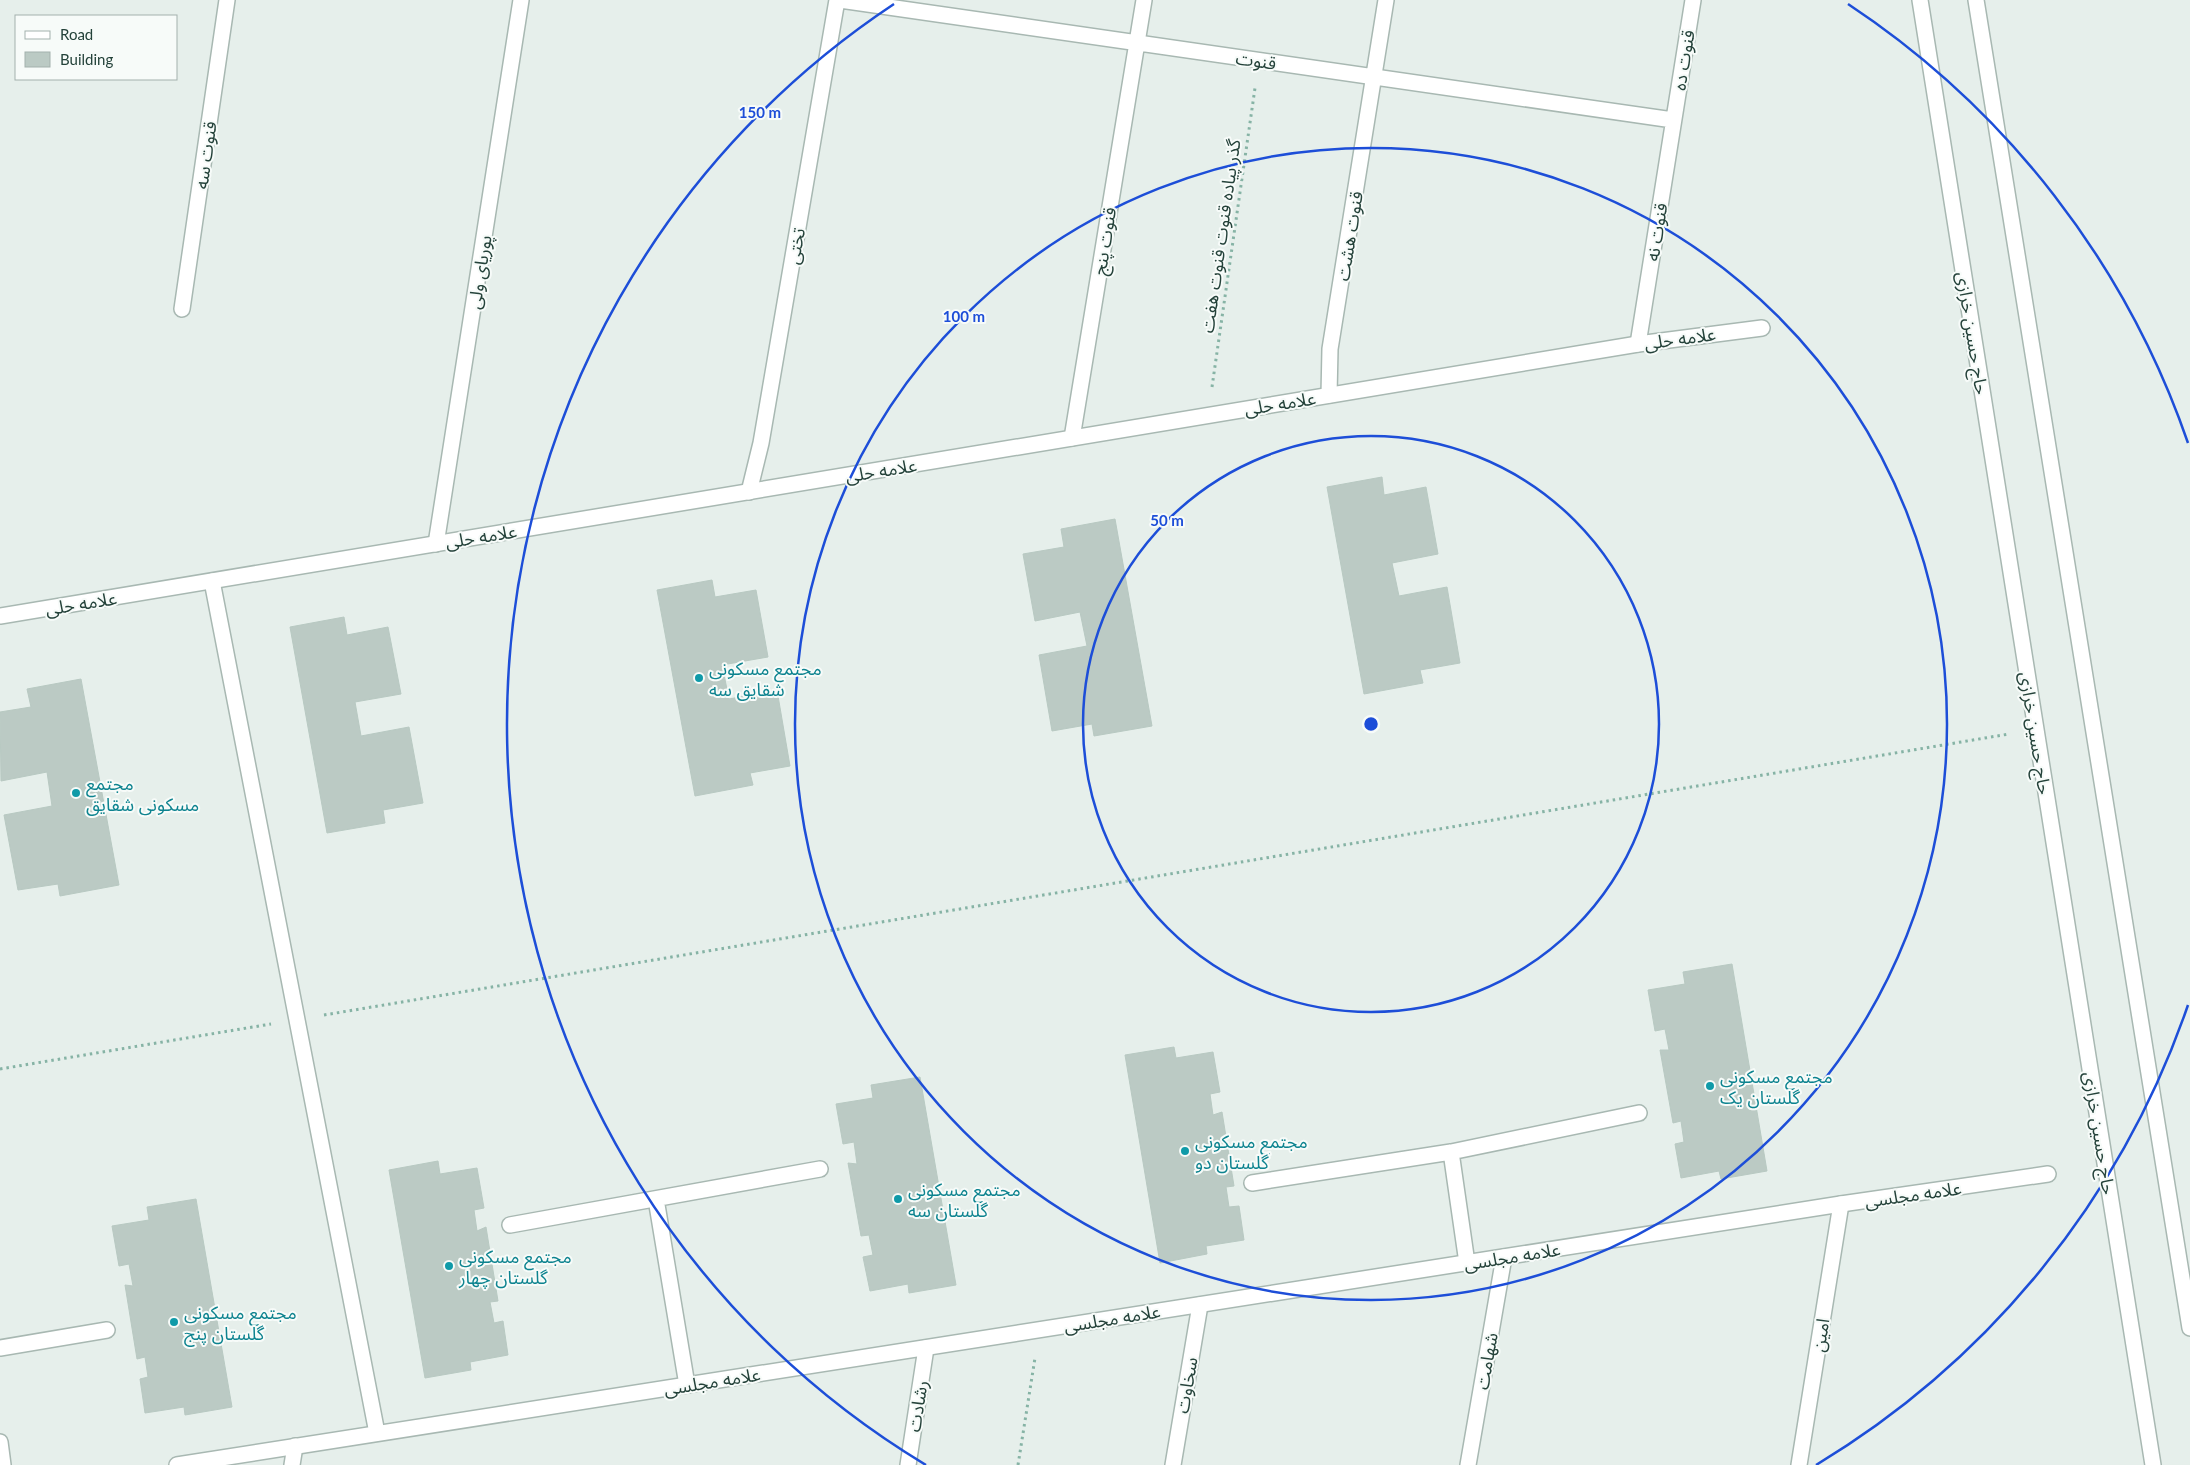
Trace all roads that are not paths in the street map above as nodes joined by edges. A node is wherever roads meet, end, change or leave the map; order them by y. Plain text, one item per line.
1 (227, 0) edge
2 (521, 0) edge
3 (838, 0) edge
4 (1144, 0) edge
5 (1386, 0) edge
6 (1693, 0) edge
7 (1920, 0) edge
8 (1976, 0) edge
9 (1137, 43) junction
10 (1374, 77) junction
11 (1673, 120) junction
12 (182, 309) dead end
13 (1762, 328) dead end
14 (1638, 344) junction
15 (1329, 395) junction
16 (1072, 438) junction
17 (749, 492) junction
18 (436, 544) junction
19 (212, 581) junction
20 (0, 616) edge
21 (1639, 1113) dead end
22 (1451, 1152) junction
23 (820, 1169) dead end
24 (2048, 1174) dead end
25 (1252, 1183) dead end
26 (656, 1199) junction
27 (1841, 1204) junction
28 (510, 1225) dead end
29 (1504, 1257) junction
30 (1467, 1263) junction
31 (1200, 1305) junction
32 (2190, 1328) edge
33 (107, 1330) dead end
34 (0, 1348) edge
35 (926, 1348) junction
36 (687, 1385) junction
37 (378, 1433) junction
38 (0, 1442) edge
39 (295, 1446) junction
40 (3, 1465) edge
41 (177, 1465) edge
42 (292, 1465) edge
43 (908, 1465) edge
44 (1173, 1465) edge
45 (1468, 1465) edge
46 (1799, 1465) edge
47 (2154, 1465) edge

1 - 12 street, قنوت سه
2 - 18 street, پوریای ولی
3 - 9 street, قنوت
3 - 17 street, تختی
4 - 9 street, قنوت پنج
5 - 10 street, قنوت هشت
6 - 11 street, قنوت ده
7 - 47 street, حاج حسین خرازی
8 - 32 street
9 - 10 street, قنوت
9 - 16 street, قنوت پنج
10 - 11 street, قنوت
10 - 15 street, قنوت هشت
11 - 14 street, قنوت نه
13 - 14 street, علامه حلی
14 - 15 street, علامه حلی
15 - 16 street, علامه حلی
16 - 17 street, علامه حلی
17 - 18 street, علامه حلی
18 - 19 street, علامه حلی
19 - 20 street, علامه حلی
19 - 37 street
21 - 22 street
22 - 25 street
22 - 30 street
23 - 26 street
24 - 27 street, علامه مجلسی
26 - 28 street
26 - 36 street
27 - 29 street, علامه مجلسی
27 - 46 street, امین
29 - 30 street, علامه مجلسی
29 - 45 street, شهامت
30 - 31 street, علامه مجلسی
31 - 35 street, علامه مجلسی
31 - 44 street, سخاوت
33 - 34 street
35 - 36 street, علامه مجلسی
35 - 43 street, رشادت
36 - 37 street, علامه مجلسی
37 - 39 street, علامه مجلسی
38 - 40 street
39 - 41 street, علامه مجلسی
39 - 42 street

